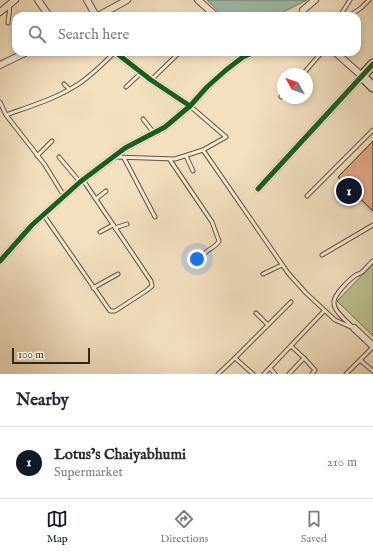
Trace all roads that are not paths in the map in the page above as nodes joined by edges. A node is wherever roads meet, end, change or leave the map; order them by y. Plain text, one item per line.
1 (15, 0) edge
2 (38, 0) edge
3 (87, 0) edge
4 (127, 0) edge
5 (198, 0) edge
6 (315, 0) edge
7 (350, 0) edge
8 (369, 0) edge
9 (9, 4) junction
10 (0, 12) edge
11 (46, 12) edge
12 (94, 12) edge
13 (104, 12) edge
14 (212, 12) edge
15 (303, 12) edge
16 (342, 12) edge
17 (356, 12) edge
18 (8, 23) dead end
19 (19, 56) edge
20 (111, 56) edge
21 (120, 56) edge
22 (176, 56) edge
23 (244, 56) edge
24 (319, 56) edge
25 (340, 56) edge
26 (373, 64) edge
27 (0, 65) edge
28 (308, 68) edge
29 (141, 73) junction
30 (362, 76) junction
31 (151, 80) junction
32 (64, 84) dead end
33 (126, 87) dead end
34 (373, 87) edge
35 (69, 88) junction
36 (0, 102) edge
37 (190, 106) junction
38 (6, 115) junction
39 (143, 119) dead end
40 (373, 130) edge
41 (154, 133) junction
42 (52, 141) dead end
43 (203, 150) junction
44 (38, 156) junction
45 (186, 156) junction
46 (60, 157) dead end
47 (112, 157) junction
48 (124, 158) junction
49 (170, 160) junction
50 (193, 171) dead end
51 (82, 181) junction
52 (258, 189) dead end
53 (106, 191) dead end
54 (65, 196) junction
55 (307, 196) dead end
56 (96, 199) junction
57 (43, 214) junction
58 (155, 217) dead end
59 (127, 224) dead end
60 (373, 226) edge
61 (114, 227) junction
62 (100, 232) dead end
63 (205, 253) dead end
64 (322, 255) dead end
65 (0, 260) edge
66 (373, 261) edge
67 (282, 265) junction
68 (118, 274) dead end
69 (263, 274) dead end
70 (93, 288) junction
71 (291, 302) dead end
72 (324, 311) junction
73 (256, 314) dead end
74 (268, 325) junction
75 (354, 328) junction
76 (292, 346) junction
77 (373, 346) edge
78 (235, 358) junction
79 (304, 358) junction
80 (360, 360) junction
81 (270, 368) junction
82 (373, 371) edge
83 (218, 374) edge
84 (253, 374) edge
85 (264, 374) edge
86 (275, 374) edge
87 (289, 374) edge
88 (312, 374) edge
89 (346, 374) edge

1 - 9 street
2 - 11 street
3 - 12 street
4 - 13 street
5 - 14 street
6 - 15 street
7 - 16 lane
8 - 17 lane
9 - 10 street
9 - 18 lane
19 - 27 street
20 - 35 lane
21 - 29 street
22 - 31 lane
23 - 37 street
24 - 28 lane
25 - 30 street
26 - 30 street
29 - 31 street
29 - 33 lane
30 - 34 street
30 - 52 street
31 - 37 street
32 - 35 lane
35 - 38 lane
36 - 38 lane
37 - 41 street
37 - 43 lane
38 - 44 lane
39 - 41 lane
40 - 55 lane
41 - 47 street
42 - 44 lane
43 - 45 lane
43 - 67 lane
44 - 54 lane
45 - 49 lane
45 - 50 lane
46 - 51 lane
47 - 48 lane
47 - 51 street
48 - 49 lane
48 - 58 lane
49 - 63 lane
51 - 54 street
51 - 56 lane
53 - 56 lane
54 - 57 street
56 - 61 lane
57 - 65 street
57 - 70 lane
59 - 61 lane
60 - 64 lane
61 - 62 lane
61 - 70 lane
66 - 75 lane
67 - 69 lane
67 - 72 lane
68 - 70 lane
71 - 74 lane
72 - 75 lane
72 - 76 lane
73 - 74 lane
74 - 78 lane
75 - 77 street
76 - 79 lane
76 - 81 lane
77 - 80 lane
78 - 83 lane
78 - 84 lane
79 - 87 lane
79 - 88 lane
80 - 82 lane
80 - 89 lane
81 - 85 lane
81 - 86 lane

